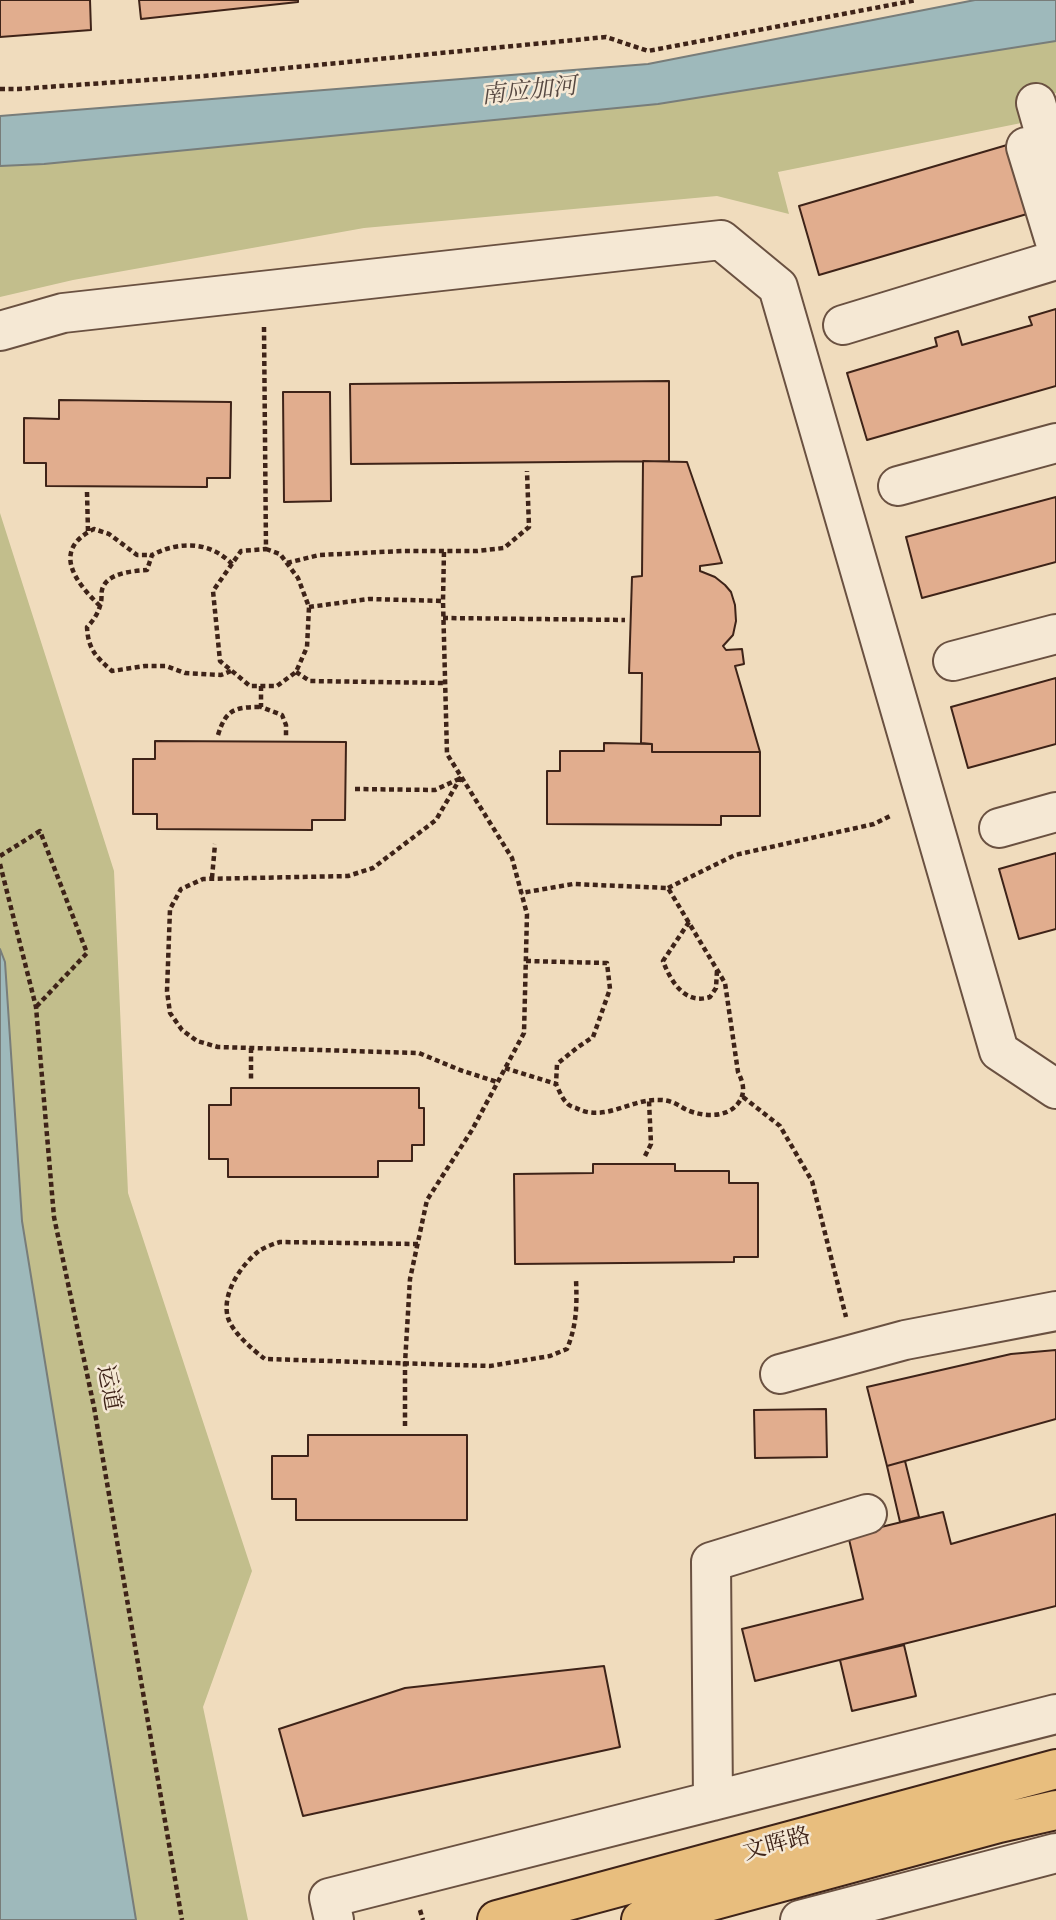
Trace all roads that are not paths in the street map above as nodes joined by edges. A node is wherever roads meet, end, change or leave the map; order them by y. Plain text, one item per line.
1 (1036, 103) dead end
2 (1026, 148) dead end
3 (1056, 173) edge
4 (1056, 245) edge
5 (1056, 260) edge
6 (843, 325) dead end
7 (0, 331) edge
8 (1056, 443) edge
9 (898, 486) dead end
10 (1056, 634) edge
11 (953, 661) dead end
12 (1056, 812) edge
13 (999, 828) dead end
14 (1056, 1089) edge
15 (1056, 1311) edge
16 (780, 1374) dead end
17 (867, 1514) dead end
18 (1056, 1714) edge
19 (1056, 1769) edge
20 (713, 1801) junction
21 (1056, 1810) edge
22 (1044, 1856) edge
23 (334, 1920) edge
24 (497, 1920) edge
25 (641, 1920) edge
26 (800, 1920) edge

1 - 3 street
2 - 4 street
5 - 6 street
7 - 14 street
8 - 9 street
10 - 11 street
12 - 13 street
15 - 16 street
17 - 20 street
18 - 20 street
19 - 24 main road, 文晖路
20 - 23 street
21 - 25 main road, 文晖路
22 - 26 street

